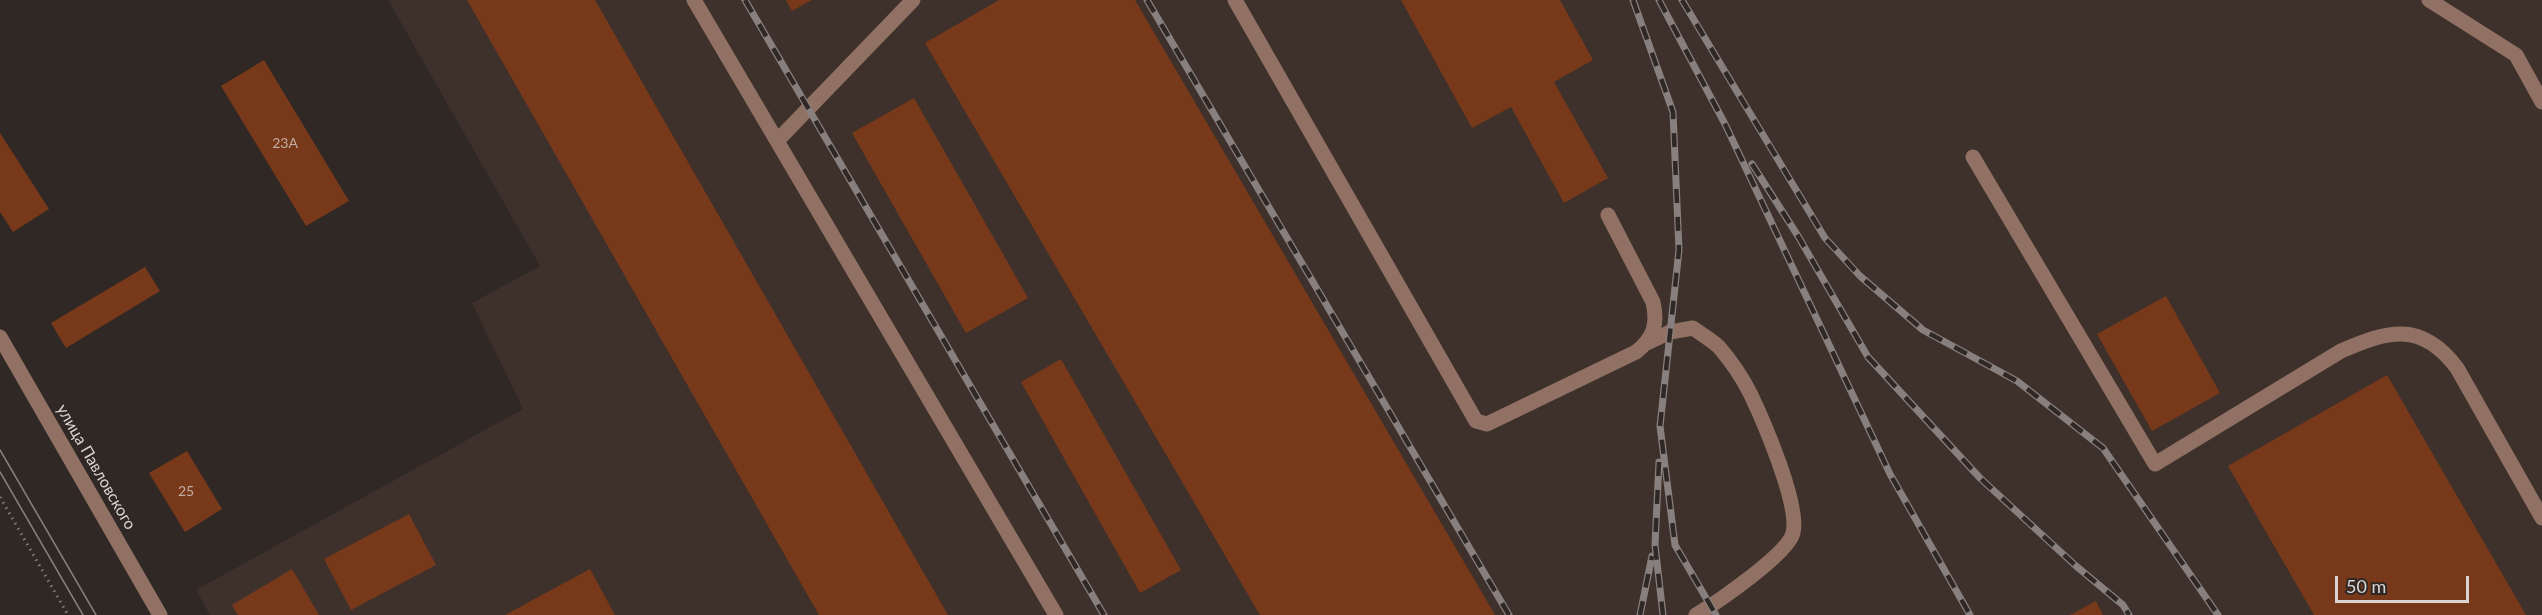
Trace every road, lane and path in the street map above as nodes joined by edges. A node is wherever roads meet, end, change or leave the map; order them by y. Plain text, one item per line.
1 (694, 0) edge
2 (913, 0) edge
3 (1235, 0) edge
4 (2429, 0) edge
5 (2542, 102) edge
6 (777, 141) junction
7 (1973, 156) dead end
8 (1608, 215) dead end
9 (0, 337) edge
10 (1647, 343) junction
11 (0, 497) edge
12 (2542, 518) edge
13 (68, 615) edge
14 (160, 615) edge
15 (1056, 615) edge
16 (1696, 615) edge

1 - 6 street
2 - 6 street
3 - 10 street
4 - 5 street
6 - 15 street
7 - 12 street
8 - 10 street
9 - 14 street, улица Павловского
10 - 16 street
11 - 13 path

